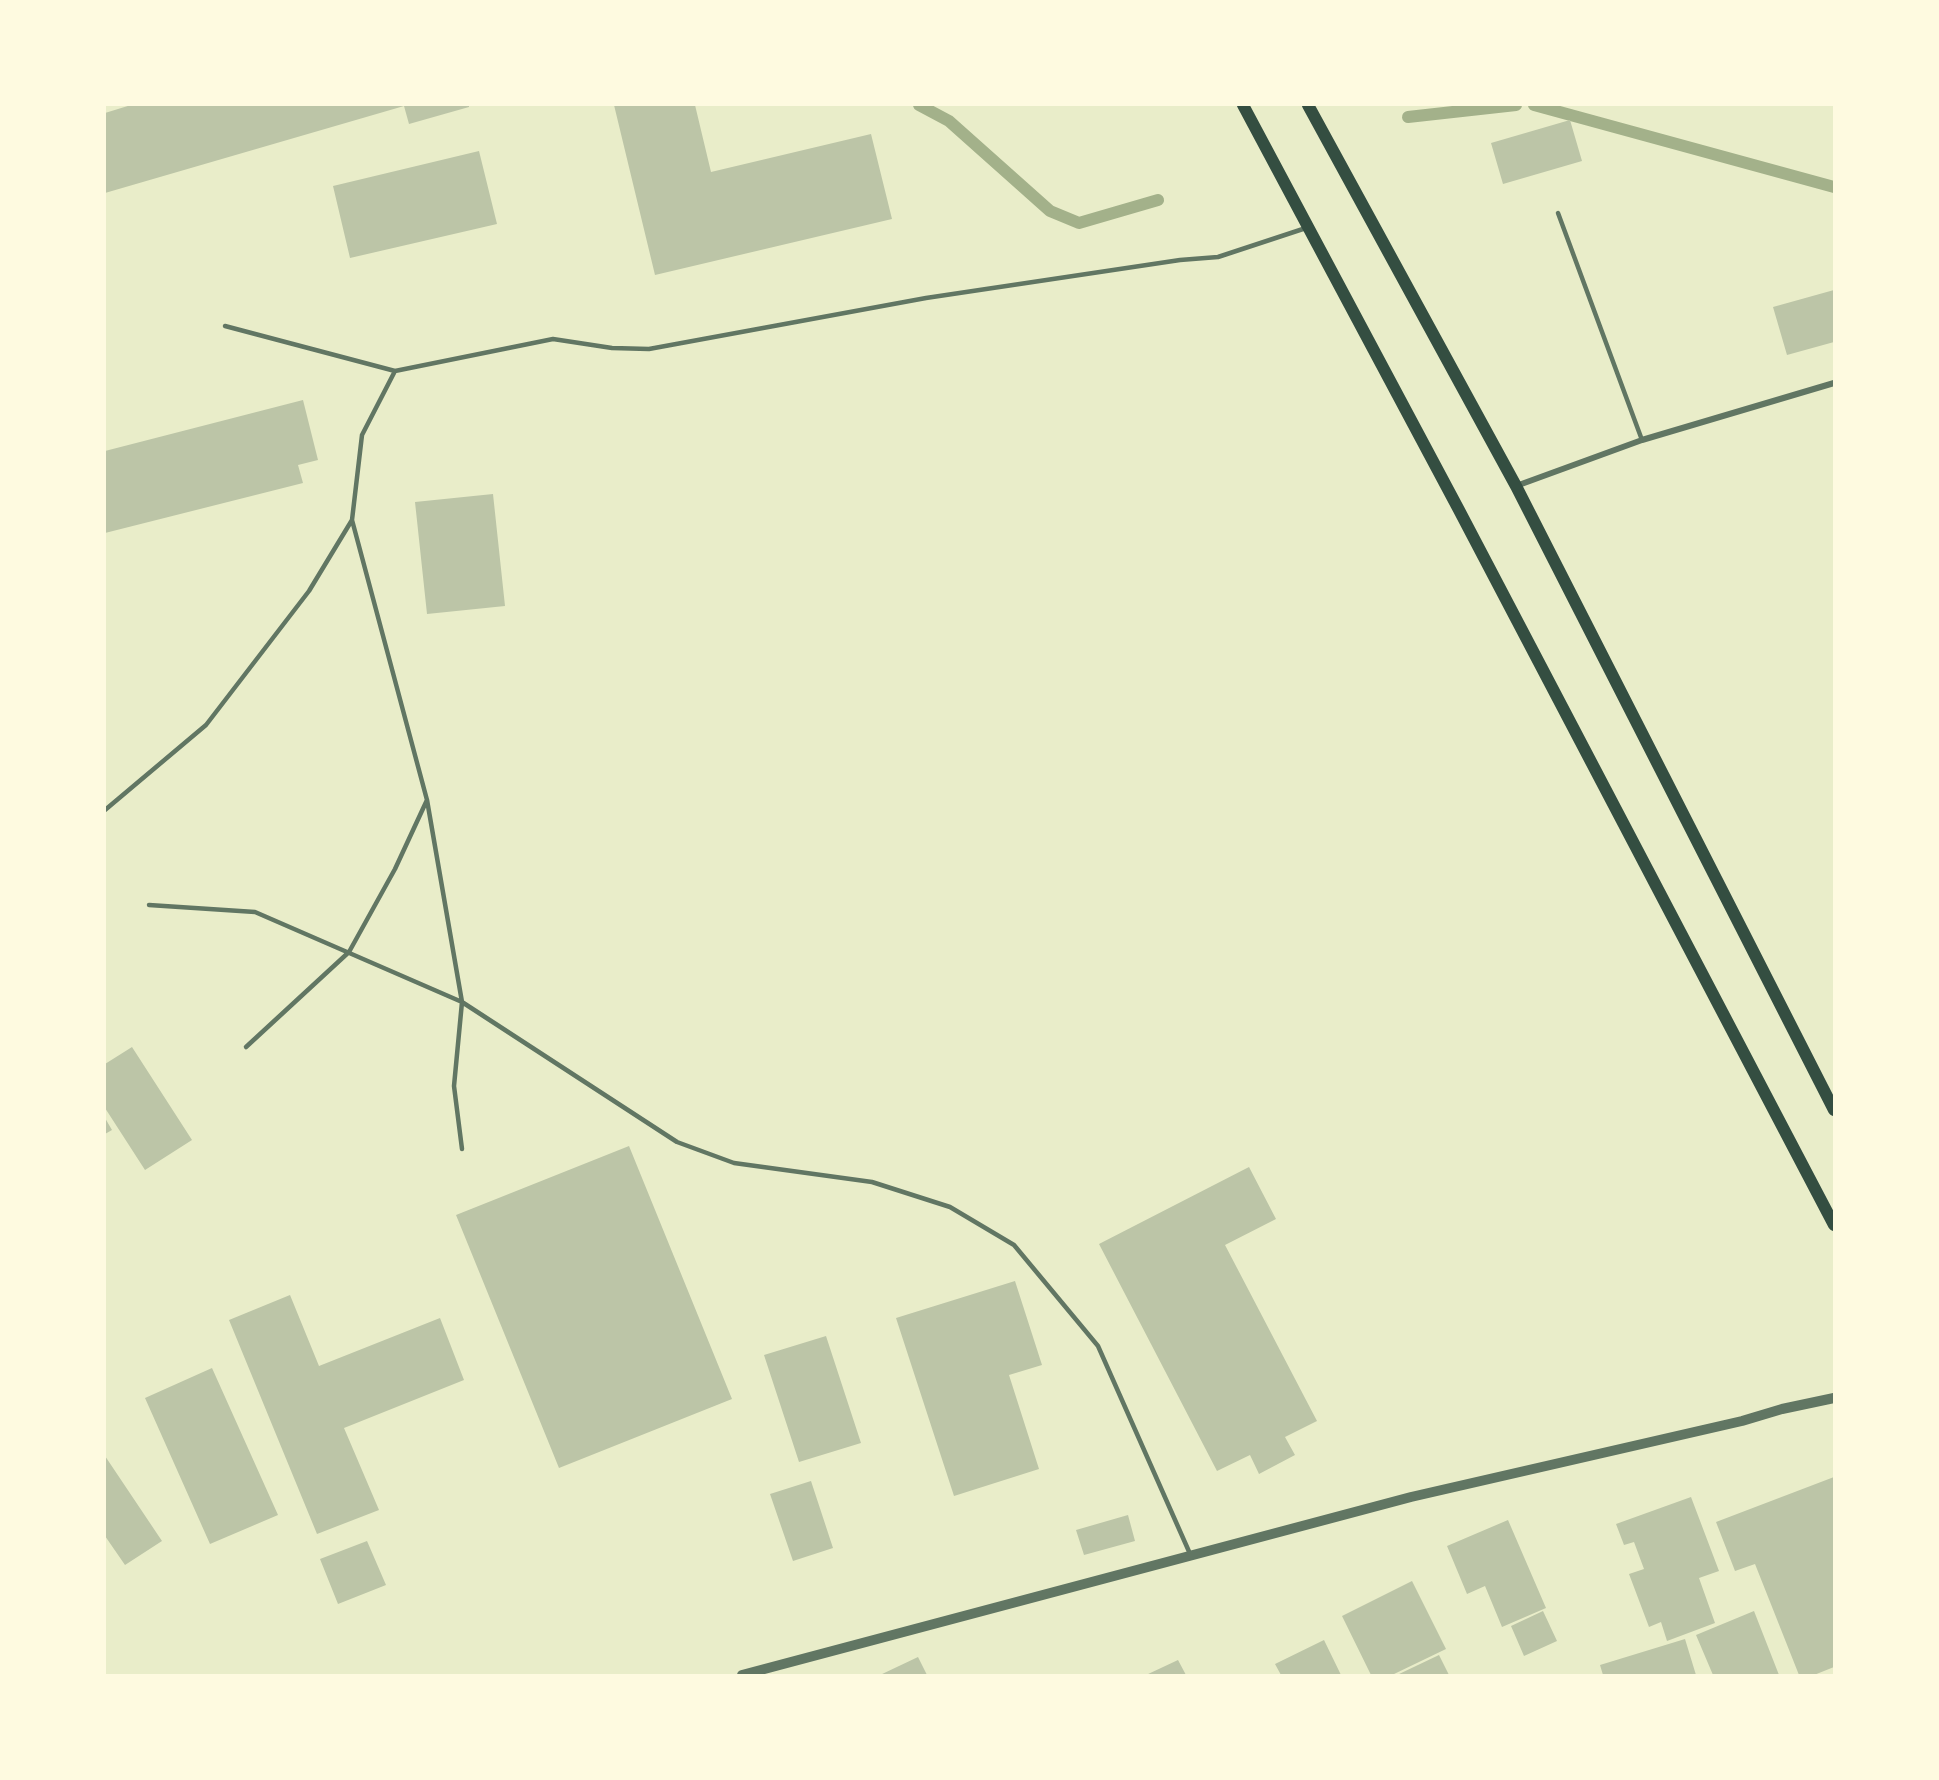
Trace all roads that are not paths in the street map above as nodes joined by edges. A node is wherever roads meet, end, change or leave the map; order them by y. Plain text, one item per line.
1 (1243, 105) edge
2 (1308, 105) edge
3 (1558, 213) dead end
4 (1308, 227) junction
5 (225, 326) dead end
6 (395, 371) junction
7 (1834, 383) edge
8 (1642, 440) junction
9 (1516, 486) junction
10 (352, 520) junction
11 (427, 800) junction
12 (105, 810) edge
13 (149, 904) dead end
14 (349, 952) junction
15 (462, 1002) junction
16 (246, 1047) dead end
17 (1834, 1110) edge
18 (462, 1149) dead end
19 (1834, 1225) edge
20 (1834, 1398) edge
21 (1191, 1556) junction
22 (742, 1675) edge

1 - 4 main road
2 - 9 main road
3 - 8 lane
4 - 6 lane
4 - 19 main road
5 - 6 lane
6 - 10 lane
7 - 8 street
8 - 9 street
9 - 17 main road
10 - 11 lane
10 - 12 lane
11 - 14 lane
11 - 15 lane
13 - 14 lane
14 - 15 lane
14 - 16 lane
15 - 18 lane
15 - 21 lane
20 - 21 street
21 - 22 street

